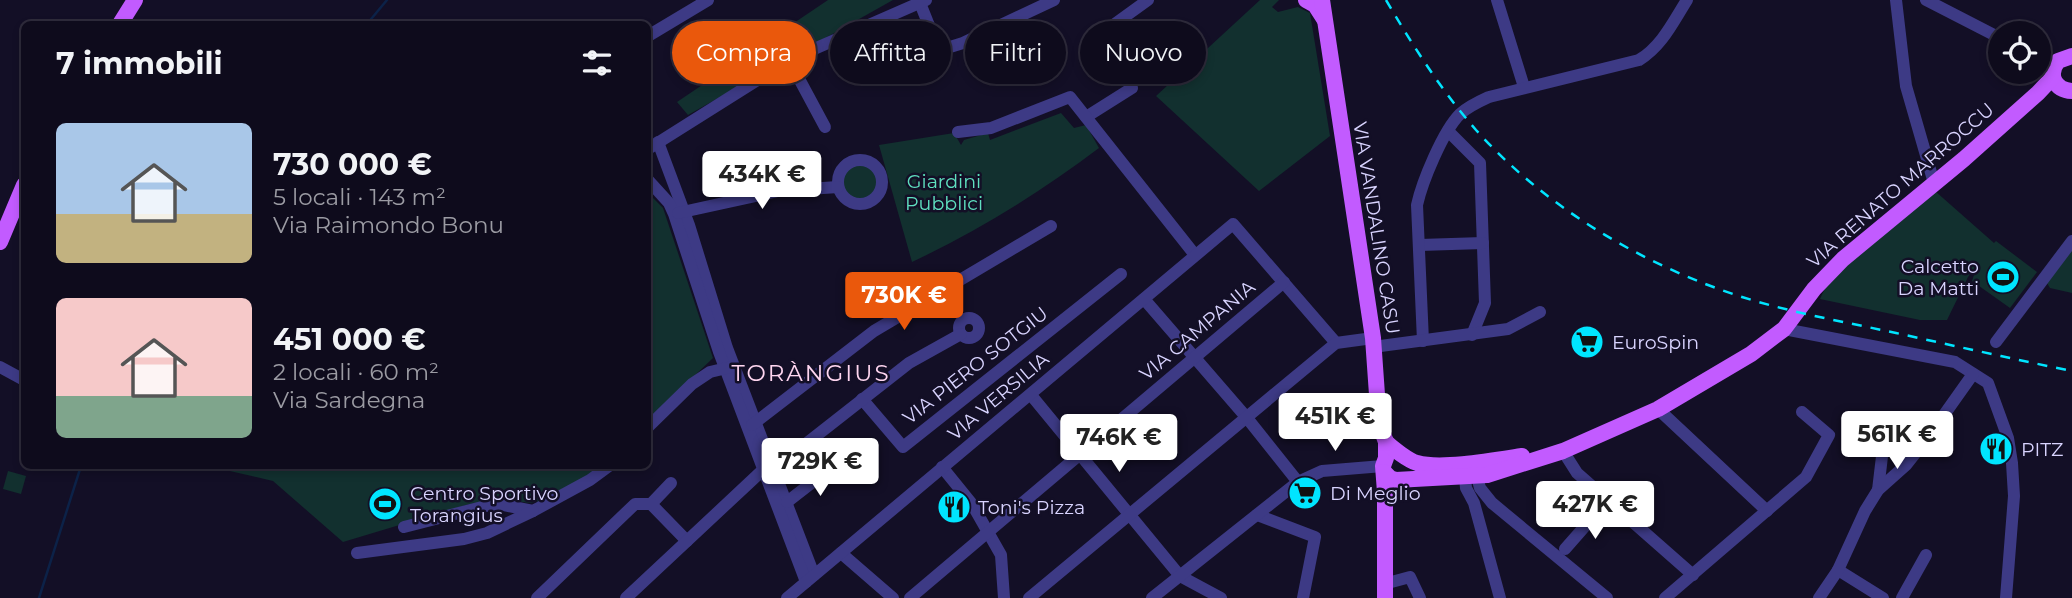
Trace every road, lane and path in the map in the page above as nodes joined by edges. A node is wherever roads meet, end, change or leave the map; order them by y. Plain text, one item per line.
1 (135, 0) edge
2 (708, 0) edge
3 (1054, 0) edge
4 (1148, 0) edge
5 (1307, 0) edge
6 (1322, 0) edge
7 (1497, 0) edge
8 (1686, 0) edge
9 (1896, 0) edge
10 (1926, 0) edge
11 (923, 1) edge
12 (1030, 5) edge
13 (1324, 19) junction
14 (122, 21) edge
15 (1988, 32) edge
16 (651, 34) edge
17 (816, 48) edge
18 (2072, 55) edge
19 (2059, 80) edge
20 (751, 84) edge
21 (802, 84) edge
22 (1524, 87) junction
23 (1086, 117) junction
24 (825, 127) dead end
25 (1450, 128) junction
26 (958, 132) dead end
27 (653, 146) edge
28 (651, 183) edge
29 (1934, 183) junction
30 (838, 187) dead end
31 (21, 193) edge
32 (679, 212) junction
33 (1052, 226) dead end
34 (0, 242) edge
35 (2072, 242) edge
36 (1483, 243) junction
37 (1420, 245) junction
38 (1195, 255) junction
39 (1121, 274) dead end
40 (1284, 282) junction
41 (1144, 299) junction
42 (1540, 313) dead end
43 (1784, 329) junction
44 (961, 334) dead end
45 (1472, 335) junction
46 (1423, 341) junction
47 (1373, 342) junction
48 (1996, 342) dead end
49 (1336, 343) junction
50 (1195, 357) junction
51 (730, 367) junction
52 (0, 368) edge
53 (1973, 374) junction
54 (21, 378) edge
55 (1031, 395) junction
56 (862, 399) junction
57 (1658, 409) junction
58 (1802, 412) dead end
59 (1247, 418) junction
60 (753, 424) junction
61 (651, 425) edge
62 (1883, 449) dead end
63 (1563, 451) junction
64 (1081, 454) junction
65 (832, 467) dead end
66 (942, 467) junction
67 (1391, 467) junction
68 (605, 469) edge
69 (769, 470) junction
70 (1469, 472) junction
71 (1298, 482) junction
72 (671, 483) dead end
73 (1878, 490) junction
74 (1608, 500) junction
75 (788, 502) junction
76 (1474, 503) junction
77 (1492, 503) junction
78 (651, 504) junction
79 (533, 511) junction
80 (1767, 511) junction
81 (1131, 514) junction
82 (1257, 515) junction
83 (989, 531) junction
84 (687, 541) junction
85 (412, 545) junction
86 (1565, 549) dead end
87 (357, 553) dead end
88 (841, 553) junction
89 (1926, 555) dead end
90 (1838, 570) junction
91 (1693, 575) junction
92 (1180, 576) junction
93 (810, 578) junction
94 (1385, 591) edge
95 (537, 598) edge
96 (626, 598) edge
97 (787, 598) edge
98 (893, 598) edge
99 (910, 598) edge
100 (1004, 598) edge
101 (1029, 598) edge
102 (1152, 598) edge
103 (1221, 598) edge
104 (1303, 598) edge
105 (1420, 598) edge
106 (1500, 598) edge
107 (1607, 598) edge
108 (1665, 598) edge
109 (1819, 598) edge
110 (1884, 598) edge
111 (1902, 598) edge
112 (2006, 598) edge

1 - 14 main road
2 - 16 street
3 - 12 street
4 - 23 street
5 - 13 main road
6 - 13 main road, VIA VANDALINO CASU
7 - 22 street
8 - 22 street
9 - 29 street
10 - 15 street
11 - 12 street
11 - 17 street
13 - 47 main road, VIA VANDALINO CASU
18 - 19 main road, VIA RENATO MARROCCU
19 - 29 main road, VIA RENATO MARROCCU
20 - 27 street
21 - 24 street
22 - 25 street
23 - 26 street
23 - 38 street
25 - 36 street
25 - 37 street
27 - 32 street
28 - 32 street
29 - 43 main road, VIA RENATO MARROCCU
30 - 32 street
31 - 34 main road
32 - 51 street
33 - 60 street
35 - 48 street
36 - 37 street
36 - 45 street
37 - 46 street
38 - 40 street, VIA VERSILIA
38 - 41 street, VIA VERSILIA
39 - 56 street, VIA PIERO SOTGIU
40 - 49 street
40 - 50 street, VIA CAMPANIA
41 - 50 street
41 - 55 street, VIA VERSILIA
42 - 45 street
43 - 53 street
43 - 57 main road, VIA RENATO MARROCCU
44 - 56 street
45 - 46 street
46 - 47 street
47 - 49 street
47 - 67 main road, VIA VANDALINO CASU
49 - 59 street
50 - 59 street
50 - 64 street, VIA CAMPANIA
51 - 60 street
51 - 61 street
52 - 54 street
53 - 73 street
53 - 112 street
55 - 64 street
55 - 66 street, VIA VERSILIA
56 - 69 street
57 - 63 main road, VIA RENATO MARROCCU
57 - 80 street
58 - 80 street
59 - 71 street
59 - 81 street
60 - 69 street
62 - 73 street
63 - 70 main road, VIA RENATO MARROCCU
63 - 74 street
64 - 81 street
64 - 83 street, VIA CAMPANIA
65 - 75 street
66 - 83 street
66 - 88 street, VIA VERSILIA
67 - 70 main road, VIA RENATO MARROCCU
67 - 71 street
67 - 94 main road, VIA VANDALINO CASU
68 - 79 street
69 - 75 street
69 - 84 street
69 - 93 street
70 - 76 street
70 - 77 street
71 - 82 street
72 - 78 street
73 - 90 street
74 - 86 street
74 - 91 street
75 - 93 street
76 - 77 street
76 - 106 street
77 - 107 street
78 - 84 street
78 - 95 street
79 - 85 street
79 - 85 street
80 - 91 street
81 - 92 street
81 - 101 street
82 - 92 street
82 - 104 street
83 - 99 street, VIA CAMPANIA
83 - 100 street
84 - 96 street
85 - 87 street
88 - 93 street, VIA VERSILIA
88 - 98 street
89 - 111 street
90 - 109 street
90 - 110 street
91 - 108 street
92 - 102 street
92 - 103 street
93 - 97 street, VIA VERSILIA
94 - 105 street

